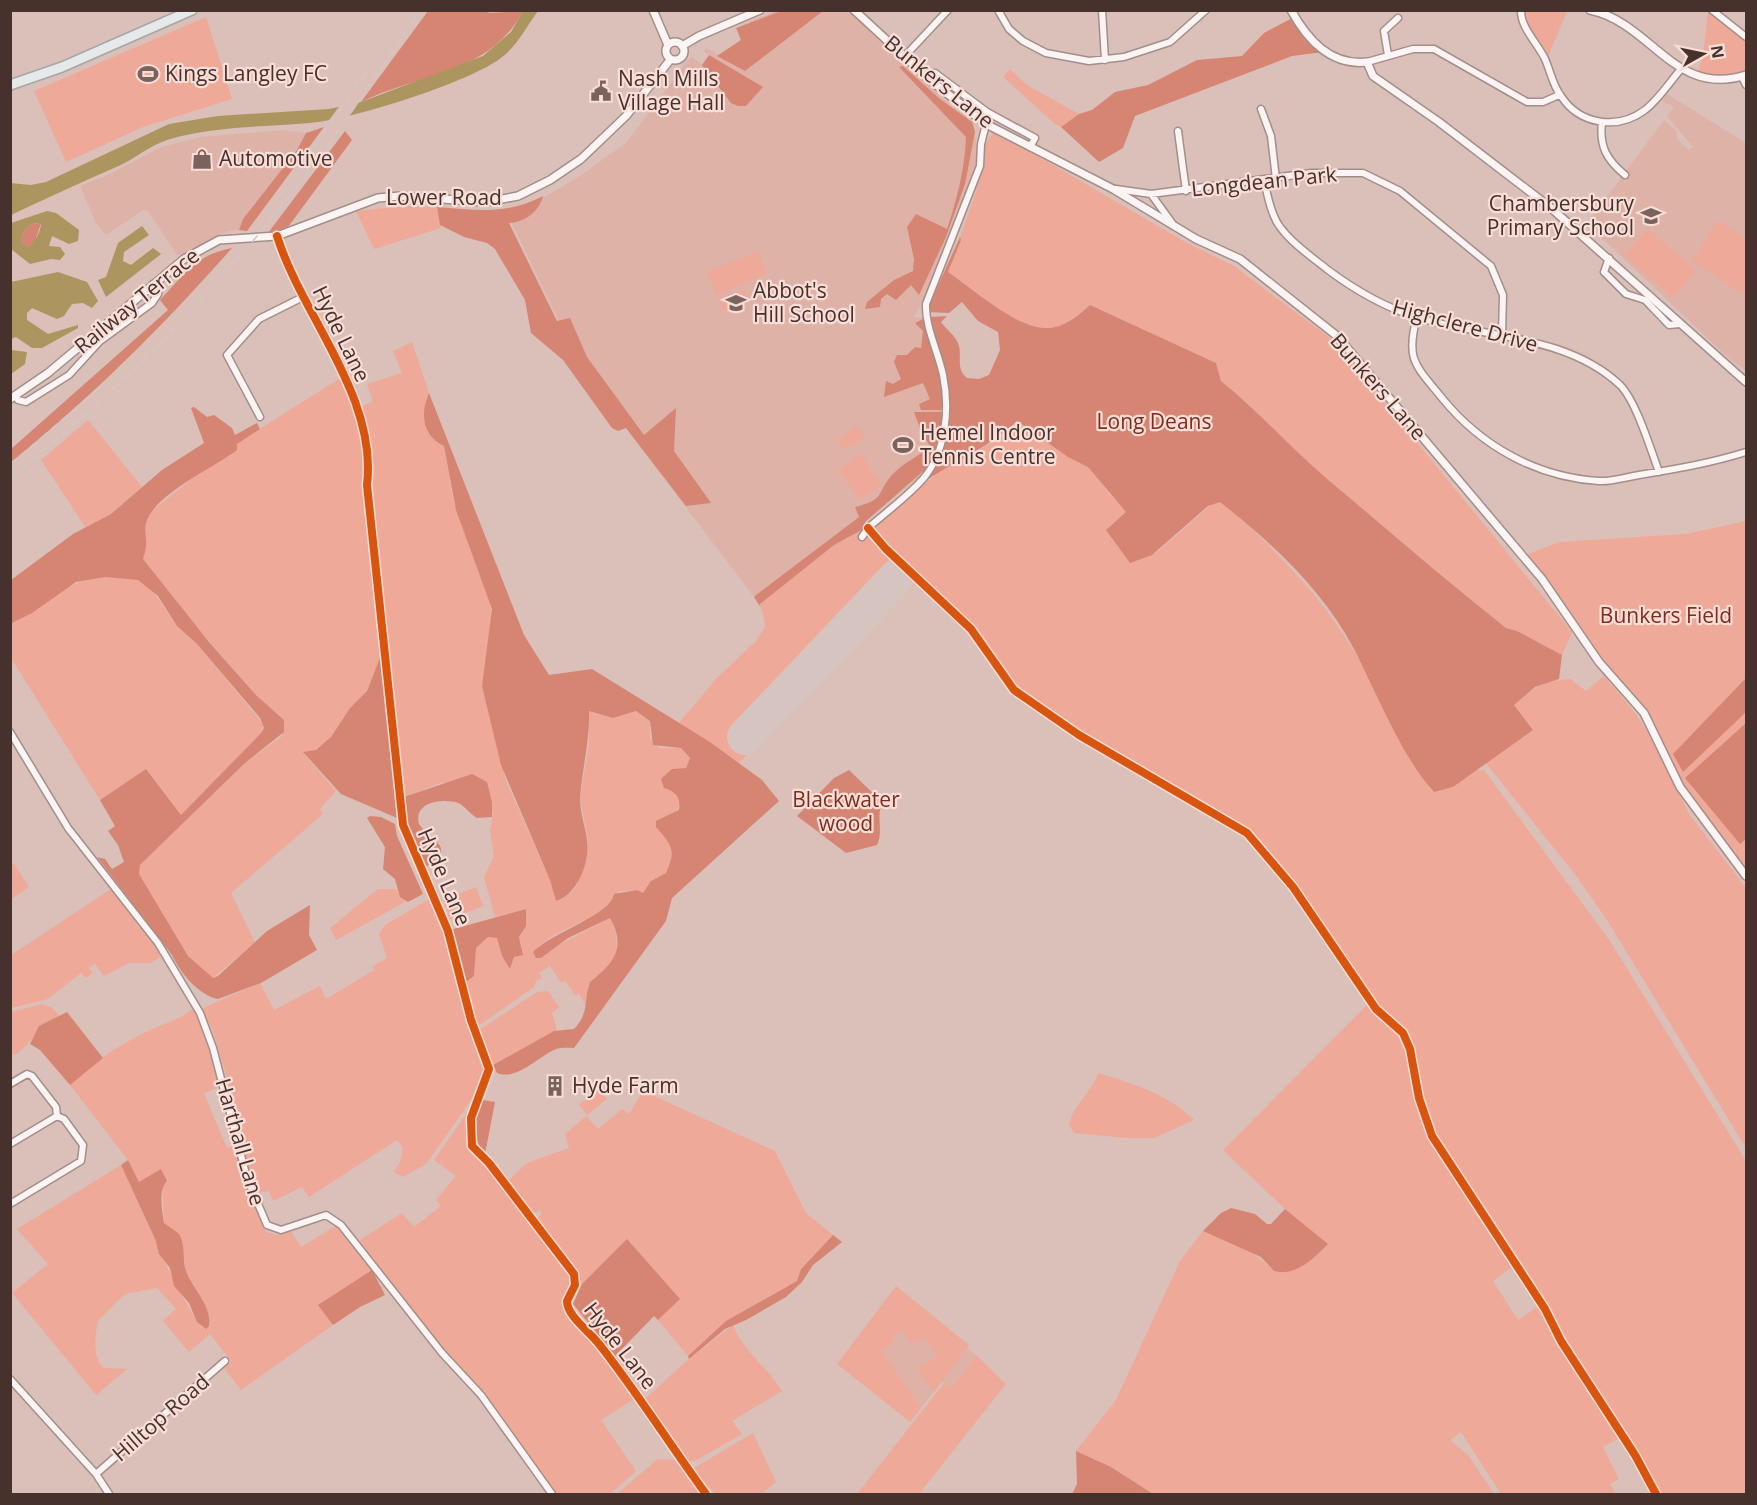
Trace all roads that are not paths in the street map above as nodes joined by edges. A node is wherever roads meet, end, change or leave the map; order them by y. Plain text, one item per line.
1 (192, 10) edge
2 (653, 10) edge
3 (760, 10) edge
4 (854, 10) edge
5 (948, 10) edge
6 (998, 10) edge
7 (1102, 10) edge
8 (1206, 10) edge
9 (1290, 10) edge
10 (1521, 10) edge
11 (1712, 10) edge
12 (1590, 11) edge
13 (1398, 18) dead end
14 (1746, 37) edge
15 (668, 45) junction
16 (682, 46) junction
17 (1388, 55) junction
18 (905, 56) junction
19 (670, 60) junction
20 (1105, 60) junction
21 (1366, 62) junction
22 (1681, 69) junction
23 (935, 73) dead end
24 (1744, 76) edge
25 (10, 85) edge
26 (1746, 85) edge
27 (1559, 95) junction
28 (1261, 109) dead end
29 (1602, 122) junction
30 (986, 124) junction
31 (1178, 131) dead end
32 (1030, 147) junction
33 (1625, 175) dead end
34 (1276, 179) junction
35 (1264, 181) junction
36 (1113, 189) junction
37 (1185, 190) junction
38 (1151, 195) junction
39 (1174, 226) junction
40 (277, 236) junction
41 (1609, 258) junction
42 (153, 284) junction
43 (303, 297) junction
44 (1417, 317) junction
45 (1680, 324) junction
46 (1502, 335) junction
47 (1746, 382) edge
48 (13, 398) edge
49 (260, 417) dead end
50 (1746, 452) edge
51 (1659, 472) junction
52 (862, 537) dead end
53 (10, 732) edge
54 (1746, 876) edge
55 (10, 1084) edge
56 (57, 1116) junction
57 (10, 1144) edge
58 (10, 1204) edge
59 (225, 1361) dead end
60 (10, 1379) edge
61 (96, 1474) junction
62 (109, 1494) edge
63 (552, 1494) edge
64 (706, 1494) edge

1 - 25 main road
2 - 15 street
3 - 16 street
4 - 18 street, Bunkers Lane
5 - 18 street
6 - 20 street
7 - 20 street
8 - 20 street
9 - 21 street
10 - 27 street
11 - 14 street
12 - 22 street
13 - 17 street
15 - 16 street
15 - 19 street
16 - 19 street
17 - 21 street
17 - 27 street
18 - 30 street, Bunkers Lane
19 - 40 street, Lower Road
21 - 41 street
22 - 24 street
22 - 29 street
23 - 32 street
24 - 26 street
27 - 29 street
28 - 34 street
29 - 33 street
30 - 32 street, Bunkers Lane
30 - 52 street
31 - 37 street
32 - 36 street, Bunkers Lane
34 - 35 street, Longdean Park
34 - 46 street, Longdean Park
35 - 37 street, Longdean Park
35 - 44 street, Highclere Drive
36 - 38 street, Longdean Park
36 - 39 street, Bunkers Lane
37 - 38 street, Longdean Park
38 - 39 street, Longdean Park
39 - 54 street, Bunkers Lane
40 - 42 street, Railway Terrace
40 - 43 street, Hyde Lane
41 - 45 street
41 - 45 street
42 - 48 street, Railway Terrace
42 - 48 street
43 - 49 street
43 - 64 street, Hyde Lane
44 - 46 street, Highclere Drive
44 - 51 street
45 - 47 street
46 - 51 street, Highclere Drive
50 - 51 street
53 - 63 street, Harthall Lane
55 - 56 street
56 - 57 street
56 - 58 street
59 - 61 street, Hilltop Road
60 - 61 street
61 - 62 street

